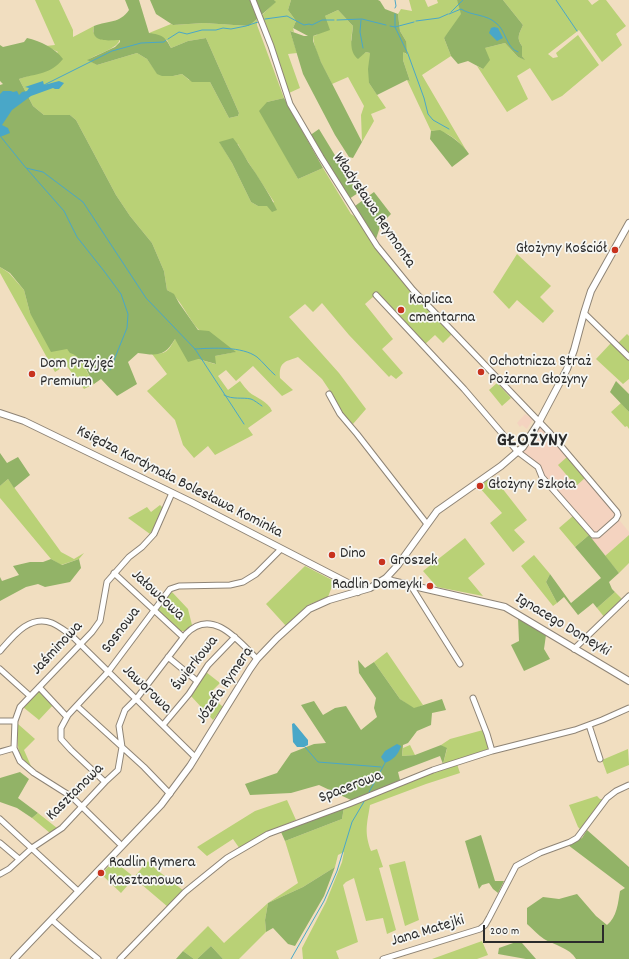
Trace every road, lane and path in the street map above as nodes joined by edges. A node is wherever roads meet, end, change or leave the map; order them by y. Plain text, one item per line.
1 (252, 0) edge
2 (629, 223) edge
3 (376, 295) dead end
4 (584, 313) junction
5 (629, 357) edge
6 (329, 394) dead end
7 (0, 413) edge
8 (540, 422) junction
9 (518, 452) junction
10 (172, 493) junction
11 (427, 524) junction
12 (281, 549) junction
13 (114, 573) junction
14 (386, 578) junction
15 (344, 581) junction
16 (412, 586) junction
17 (358, 592) junction
18 (349, 594) junction
19 (629, 596) edge
20 (154, 611) junction
21 (183, 637) junction
22 (234, 637) junction
23 (80, 643) junction
24 (574, 649) junction
25 (0, 651) edge
26 (168, 657) junction
27 (257, 660) junction
28 (460, 664) dead end
29 (0, 669) edge
30 (108, 672) junction
31 (197, 681) junction
32 (629, 681) edge
33 (39, 687) junction
34 (30, 696) junction
35 (137, 698) junction
36 (473, 698) dead end
37 (77, 706) junction
38 (629, 708) edge
39 (67, 717) junction
40 (0, 721) edge
41 (15, 721) junction
42 (163, 725) junction
43 (589, 725) junction
44 (122, 747) junction
45 (14, 748) junction
46 (492, 751) junction
47 (0, 752) edge
48 (195, 757) junction
49 (600, 759) dead end
50 (104, 782) junction
51 (629, 785) edge
52 (170, 794) junction
53 (82, 806) junction
54 (0, 819) edge
55 (0, 843) edge
56 (119, 843) dead end
57 (32, 848) junction
58 (19, 859) junction
59 (0, 874) edge
60 (78, 891) junction
61 (52, 920) junction
62 (14, 959) edge
63 (98, 959) edge
64 (120, 959) edge
65 (383, 959) edge

1 - 8 street, Władysława Reymonta
2 - 4 street, Józefa Rymera
3 - 9 street
4 - 5 street
4 - 8 street, Józefa Rymera
6 - 11 street
7 - 10 street, Księdza Kardynała Bolesława Kominka
8 - 9 street, Józefa Rymera
8 - 9 street, Władysława Reymonta
9 - 11 street, Józefa Rymera
10 - 12 street, Księdza Kardynała Bolesława Kominka
10 - 13 street, Jaśminowa
11 - 14 street, Józefa Rymera
12 - 15 street, Księdza Kardynała Bolesława Kominka
12 - 20 street, Sosnowa
13 - 20 street, Jałowcowa
13 - 23 street, Jaśminowa
14 - 16 street, Ignacego Domeyki
14 - 17 street, Józefa Rymera
15 - 17 street, Księdza Kardynała Bolesława Kominka
15 - 18 street
16 - 24 street, Ignacego Domeyki
16 - 28 street
17 - 18 street, Józefa Rymera
18 - 27 street, Józefa Rymera
19 - 24 street
20 - 21 street, Jałowcowa
20 - 30 street, Sosnowa
21 - 22 street, Kasztanowa
21 - 26 street, Kasztanowa
22 - 27 street, Kasztanowa
22 - 31 street, Świerkowa
23 - 25 street, Jaworowa
23 - 30 street, Jaworowa
23 - 33 street, Jaśminowa
24 - 32 street, Ignacego Domeyki
26 - 31 street
26 - 35 street, Kasztanowa
27 - 48 street, Józefa Rymera
29 - 34 street
30 - 35 street, Jaworowa
30 - 37 street, Sosnowa
31 - 42 street, Świerkowa
33 - 34 street, Jaśminowa
33 - 39 street
34 - 41 street, Jaśminowa
35 - 42 street, Jaworowa
35 - 44 street, Kasztanowa
36 - 46 street
37 - 39 street, Sosnowa
37 - 44 street
38 - 43 street, Spacerowa
39 - 50 street, Sosnowa
40 - 41 street
41 - 45 street, Jaśminowa
42 - 48 street, Jaworowa
43 - 46 street, Spacerowa
43 - 49 street
44 - 50 street, Kasztanowa
44 - 52 street
45 - 47 street
45 - 53 street
46 - 64 street, Spacerowa
48 - 52 street, Józefa Rymera
50 - 53 street, Kasztanowa
51 - 65 street, Jana Matejki
52 - 60 street, Józefa Rymera
53 - 56 street
53 - 57 street, Kasztanowa
54 - 57 street
55 - 58 street
57 - 58 street, Kasztanowa
57 - 60 street
58 - 59 street, Kasztanowa
60 - 61 street, Józefa Rymera
61 - 62 street, Józefa Rymera
61 - 63 street

